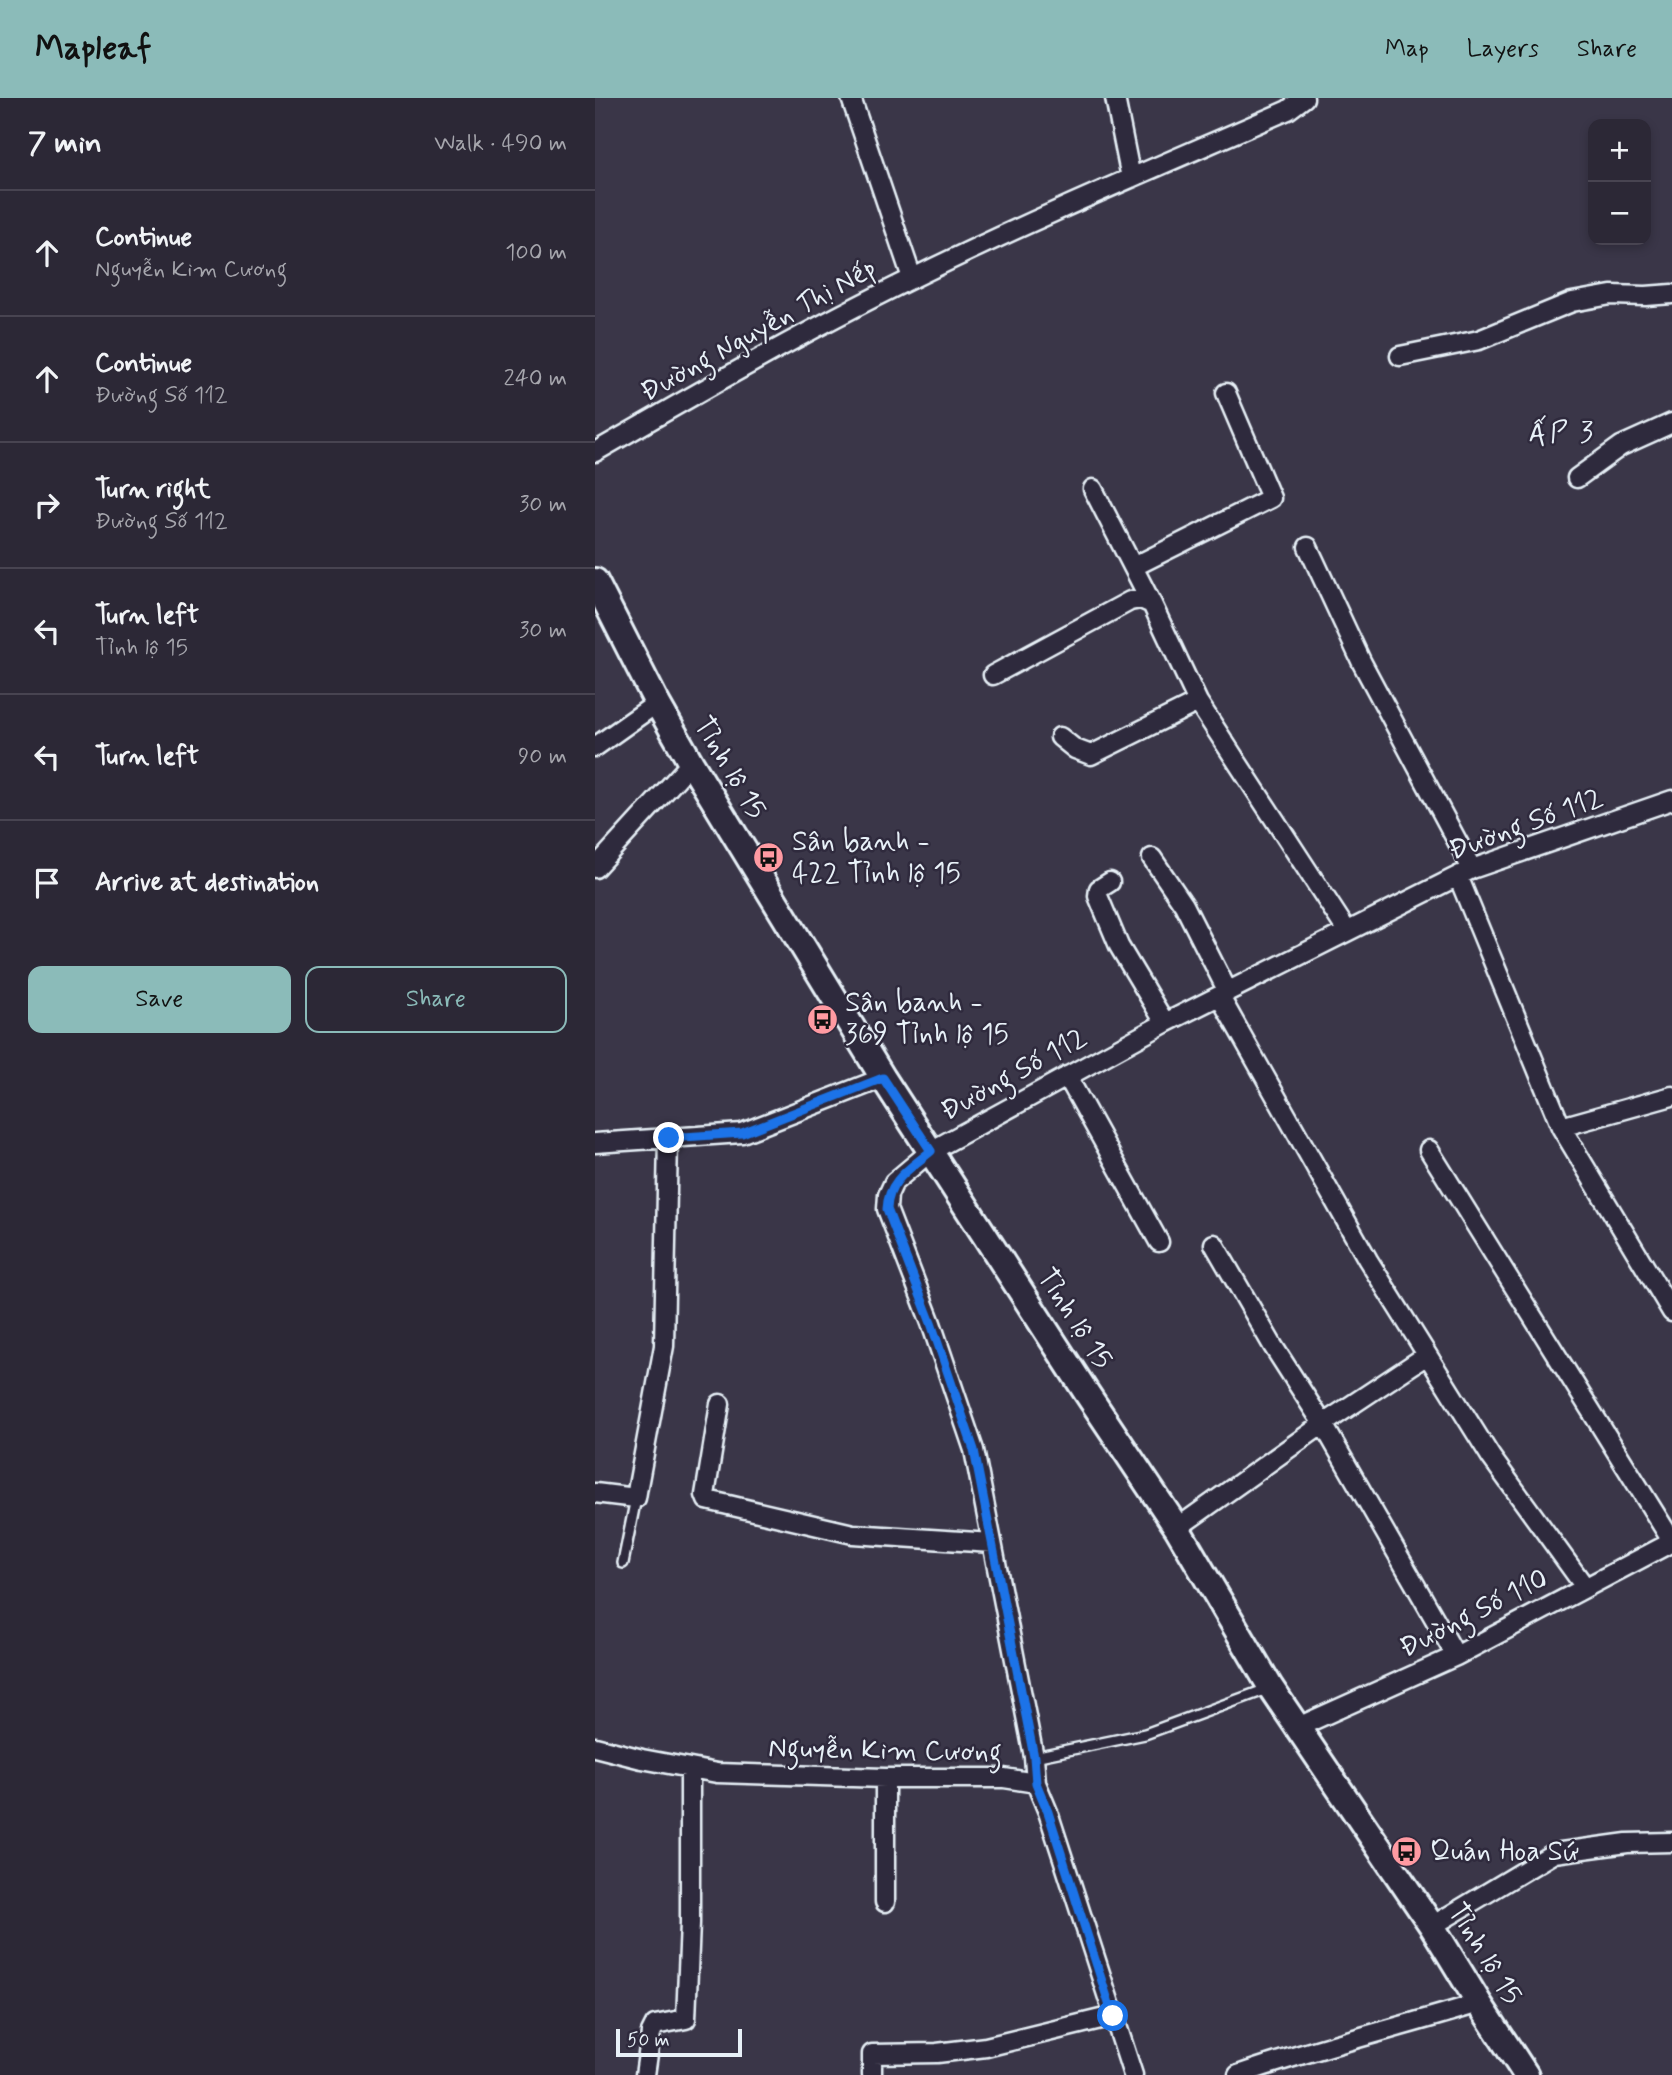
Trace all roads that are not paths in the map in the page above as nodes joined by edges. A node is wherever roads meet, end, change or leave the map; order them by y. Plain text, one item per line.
1 (851, 98) edge
2 (1115, 98) edge
3 (1304, 98) edge
4 (1131, 178) junction
5 (912, 278) junction
6 (1672, 294) edge
7 (1400, 356) dead end
8 (1226, 393) dead end
9 (1672, 423) edge
10 (595, 452) edge
11 (1577, 478) dead end
12 (1093, 489) dead end
13 (1308, 547) dead end
14 (1133, 567) junction
15 (595, 581) edge
16 (1152, 604) junction
17 (993, 675) dead end
18 (1198, 702) junction
19 (657, 703) junction
20 (1060, 737) dead end
21 (595, 747) edge
22 (691, 763) junction
23 (1672, 800) edge
24 (1152, 858) dead end
25 (595, 868) edge
26 (1465, 872) junction
27 (1110, 883) dead end
28 (1347, 931) junction
29 (1224, 995) junction
30 (1165, 1023) junction
31 (1067, 1076) junction
32 (883, 1078) junction
33 (1672, 1096) edge
34 (1561, 1127) junction
35 (669, 1138) junction
36 (595, 1143) edge
37 (1429, 1150) dead end
38 (931, 1151) junction
39 (1159, 1242) dead end
40 (1213, 1244) dead end
41 (1672, 1312) edge
42 (1427, 1355) junction
43 (720, 1404) dead end
44 (1323, 1424) junction
45 (595, 1493) edge
46 (636, 1498) junction
47 (1177, 1528) junction
48 (1672, 1541) edge
49 (992, 1544) junction
50 (623, 1563) dead end
51 (1585, 1587) junction
52 (1456, 1656) junction
53 (1271, 1688) junction
54 (1298, 1727) junction
55 (595, 1746) edge
56 (1034, 1757) junction
57 (690, 1768) junction
58 (885, 1778) junction
59 (1036, 1783) junction
60 (1672, 1842) edge
61 (885, 1902) dead end
62 (1432, 1926) junction
63 (1479, 2003) junction
64 (1113, 2016) junction
65 (645, 2075) edge
66 (872, 2075) edge
67 (1133, 2075) edge
68 (1238, 2075) edge
69 (1526, 2075) edge

1 - 5 street
2 - 4 street
3 - 4 street, Đường Nguyễn Thị Nếp
4 - 5 street, Đường Nguyễn Thị Nếp
5 - 10 street, Đường Nguyễn Thị Nếp
6 - 7 street
8 - 14 street
9 - 11 street
12 - 14 street
13 - 26 street
14 - 16 street
15 - 19 main road, Tỉnh lộ 15
16 - 17 street
16 - 18 street
18 - 20 street
18 - 28 street
19 - 21 street
19 - 22 main road, Tỉnh lộ 15
22 - 25 street
22 - 32 main road, Tỉnh lộ 15
23 - 26 street, Đường Số 112
24 - 29 street
26 - 28 street, Đường Số 112
26 - 34 street
27 - 30 street
28 - 29 street, Đường Số 112
29 - 30 street, Đường Số 112
29 - 42 street
30 - 31 street, Đường Số 112
31 - 38 street, Đường Số 112
31 - 39 street
32 - 35 street
32 - 38 main road, Tỉnh lộ 15
33 - 34 street
34 - 41 street
35 - 36 street
35 - 46 street
37 - 48 street
38 - 47 main road, Tỉnh lộ 15
38 - 49 street, Đường Số 112
40 - 44 street
42 - 44 street
42 - 51 street
43 - 49 street
44 - 47 street
44 - 52 street
45 - 46 street
46 - 50 lane
47 - 53 main road, Tỉnh lộ 15
48 - 51 street, Đường Số 110
49 - 56 street, Đường Số 112
51 - 52 street, Đường Số 110
52 - 54 street, Đường Số 110
53 - 54 main road, Tỉnh lộ 15
53 - 56 lane
54 - 62 main road, Tỉnh lộ 15
55 - 57 street, Nguyễn Kim Cương
56 - 59 street, Đường Số 112
57 - 58 street, Nguyễn Kim Cương
57 - 65 street
58 - 59 street, Nguyễn Kim Cương
58 - 61 street
59 - 64 street, Nguyễn Kim Cương
60 - 62 street
62 - 63 main road, Tỉnh lộ 15
63 - 68 street
63 - 69 main road, Tỉnh lộ 15
64 - 66 street
64 - 67 street, Nguyễn Kim Cương

